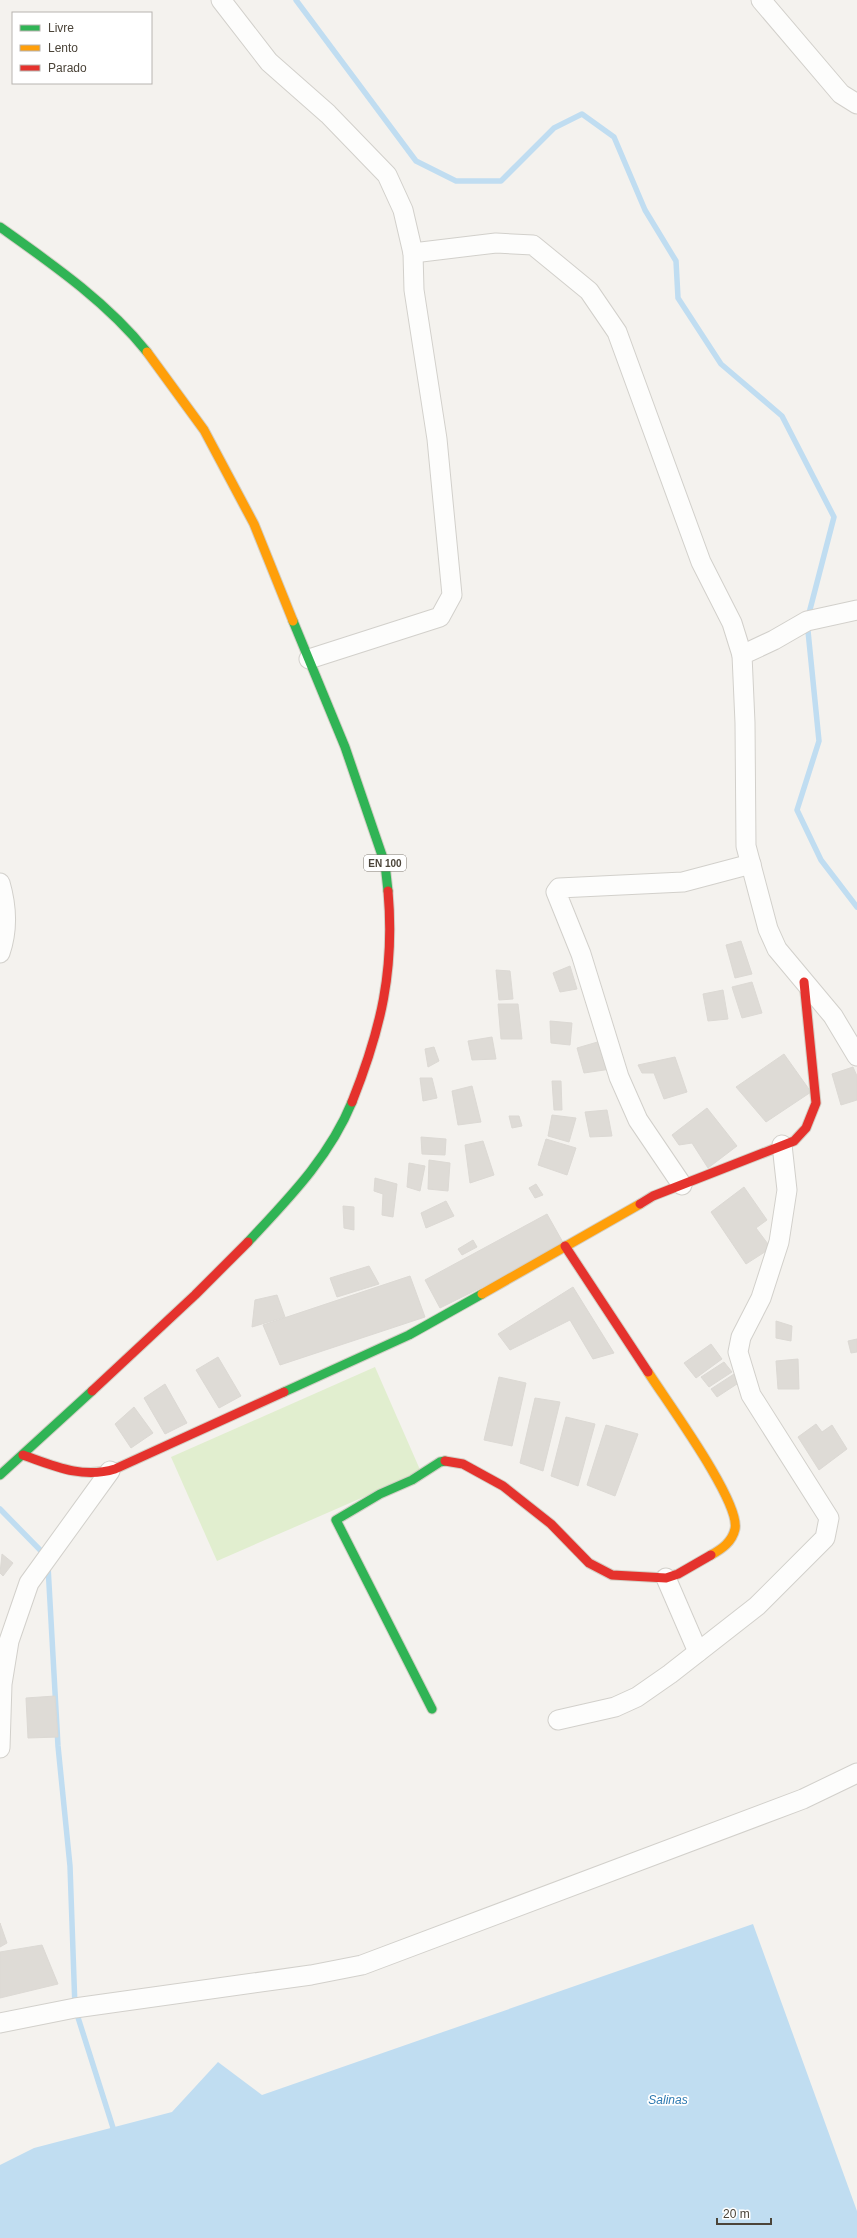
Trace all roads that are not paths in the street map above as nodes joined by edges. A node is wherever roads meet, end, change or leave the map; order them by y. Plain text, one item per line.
1 (221, 0) edge
2 (762, 0) edge
3 (857, 104) edge
4 (0, 227) edge
5 (413, 253) junction
6 (857, 610) edge
7 (742, 655) junction
8 (309, 659) junction
9 (751, 864) junction
10 (0, 883) edge
11 (0, 953) edge
12 (804, 982) junction
13 (857, 1056) edge
14 (782, 1145) junction
15 (682, 1185) junction
16 (565, 1246) junction
17 (23, 1455) junction
18 (110, 1471) junction
19 (0, 1475) edge
20 (666, 1578) junction
21 (698, 1652) junction
22 (432, 1709) dead end
23 (558, 1720) dead end
24 (0, 1748) edge
25 (857, 1773) edge
26 (0, 2023) edge

1 - 5 street
2 - 3 street
4 - 8 street, EN 100
5 - 7 street
5 - 8 street
6 - 7 street
7 - 9 street
8 - 17 street, EN 100
9 - 12 street
9 - 15 street
10 - 11 street
12 - 13 street
12 - 14 street
14 - 15 street
14 - 21 street
15 - 16 street
16 - 18 street
16 - 20 street
17 - 18 street
17 - 19 street, EN 100
18 - 24 street
20 - 21 street
20 - 22 street
21 - 23 street
25 - 26 street

